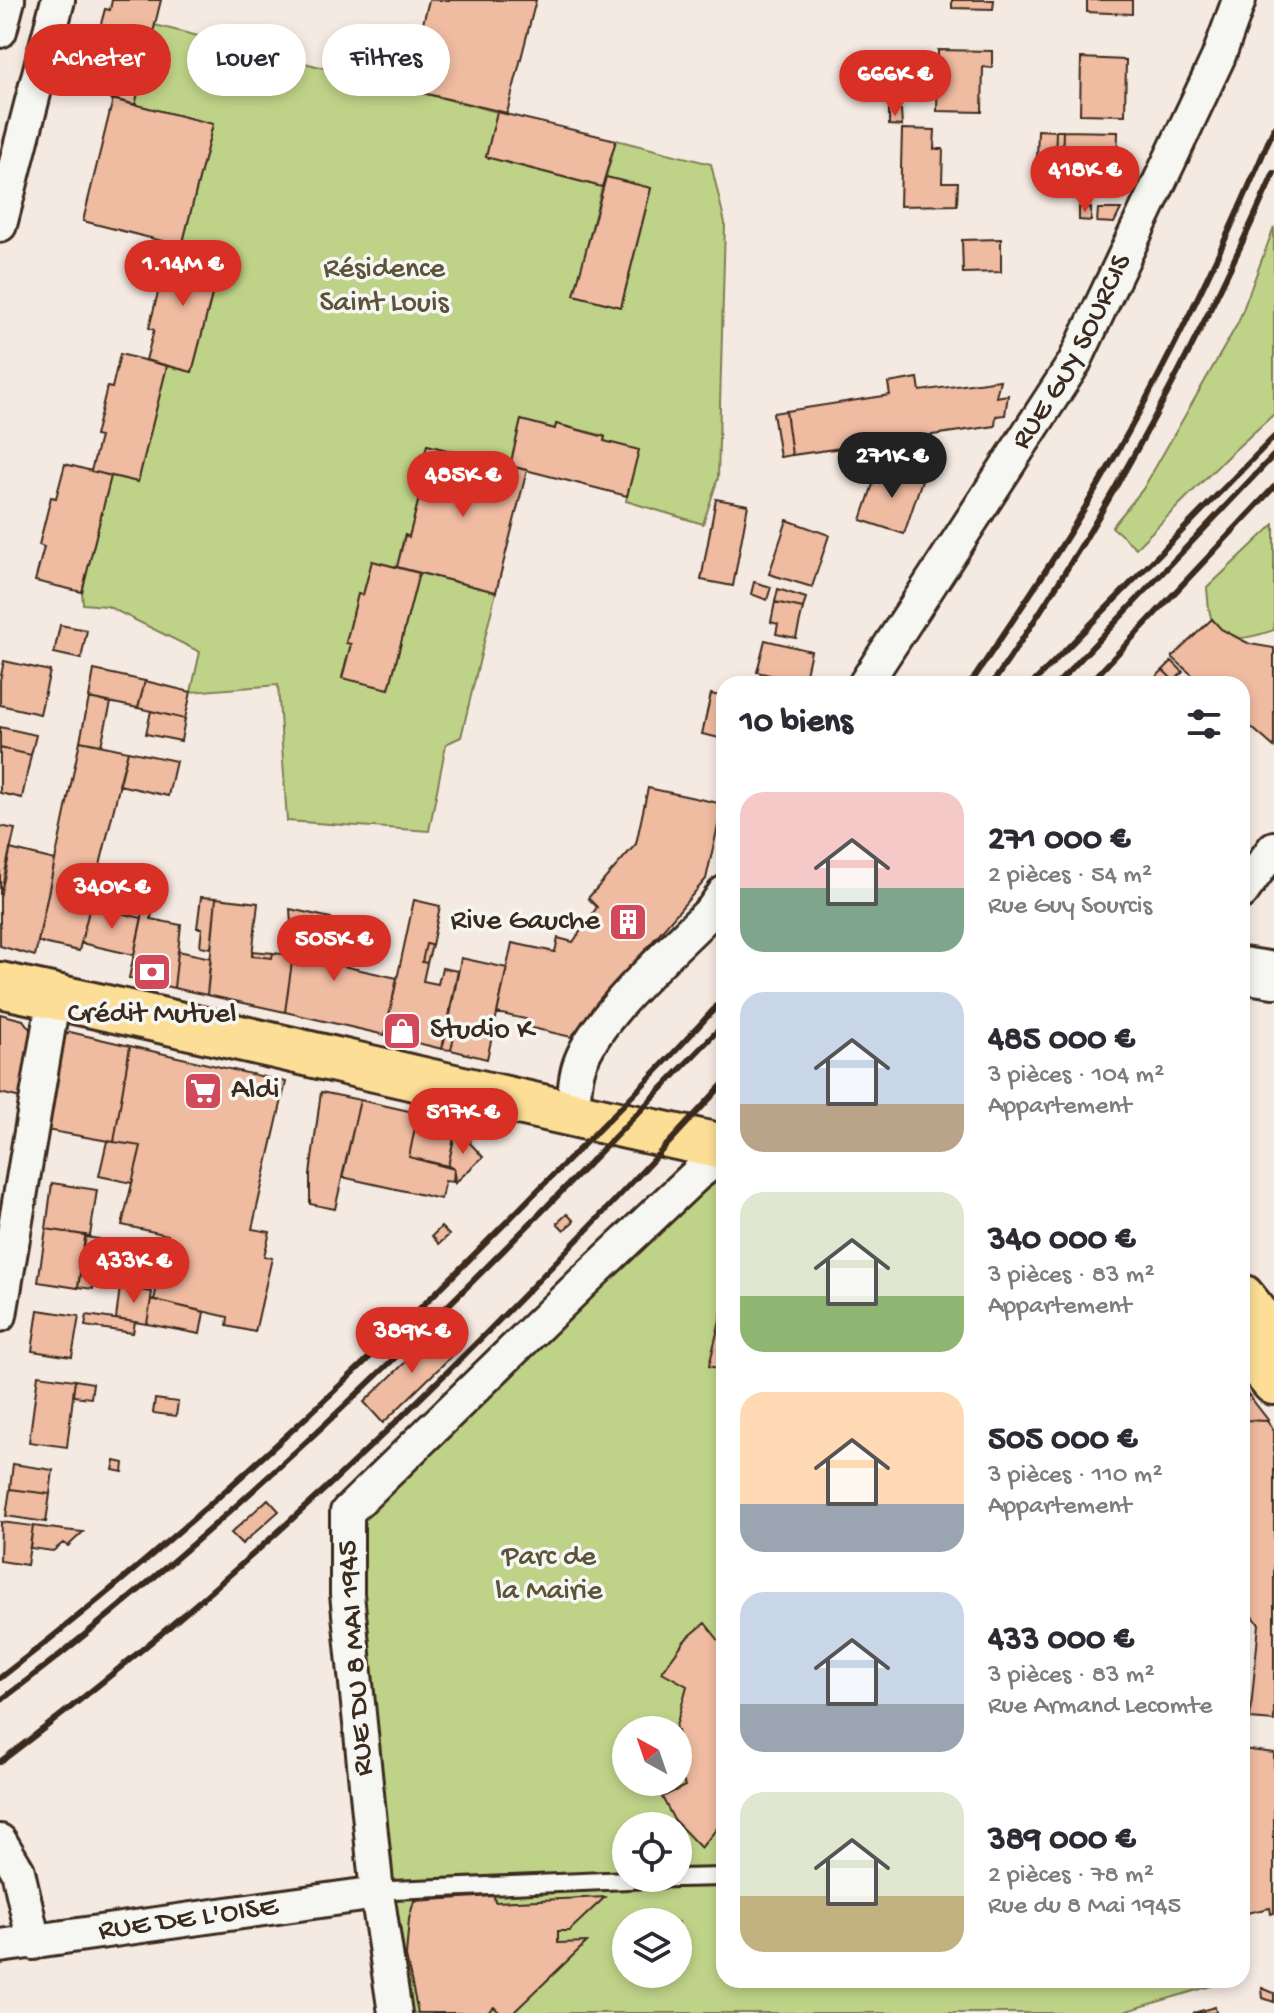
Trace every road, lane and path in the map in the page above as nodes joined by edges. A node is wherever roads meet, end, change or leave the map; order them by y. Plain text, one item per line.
1 (8, 0) edge
2 (58, 0) edge
3 (1239, 0) edge
4 (0, 31) edge
5 (0, 225) edge
6 (870, 676) edge
7 (1274, 848) edge
8 (1250, 881) edge
9 (716, 905) edge
10 (1250, 964) edge
11 (1274, 964) edge
12 (1250, 971) edge
13 (1274, 975) edge
14 (0, 985) edge
15 (54, 996) junction
16 (573, 1115) junction
17 (716, 1145) edge
18 (716, 1159) edge
19 (1250, 1307) edge
20 (0, 1315) edge
21 (1274, 1337) edge
22 (1250, 1353) edge
23 (1274, 1382) edge
24 (0, 1841) edge
25 (716, 1877) edge
26 (692, 1878) edge
27 (612, 1881) edge
28 (377, 1893) junction
29 (34, 1943) junction
30 (0, 1946) edge
31 (395, 2013) edge

1 - 4 street
2 - 5 street
3 - 6 street, RUE GUY SOURCIS
7 - 8 street
9 - 16 street
10 - 11 street
12 - 13 street
14 - 15 main road
15 - 16 main road
15 - 20 street
16 - 17 main road
18 - 28 street, RUE DU 8 MAI 1945
19 - 21 main road
22 - 23 main road
24 - 29 street
25 - 26 lane
27 - 28 lane
28 - 29 street, RUE DE L'OISE
28 - 31 street, RUE DU 8 MAI 1945
29 - 30 street, RUE DE L'OISE

